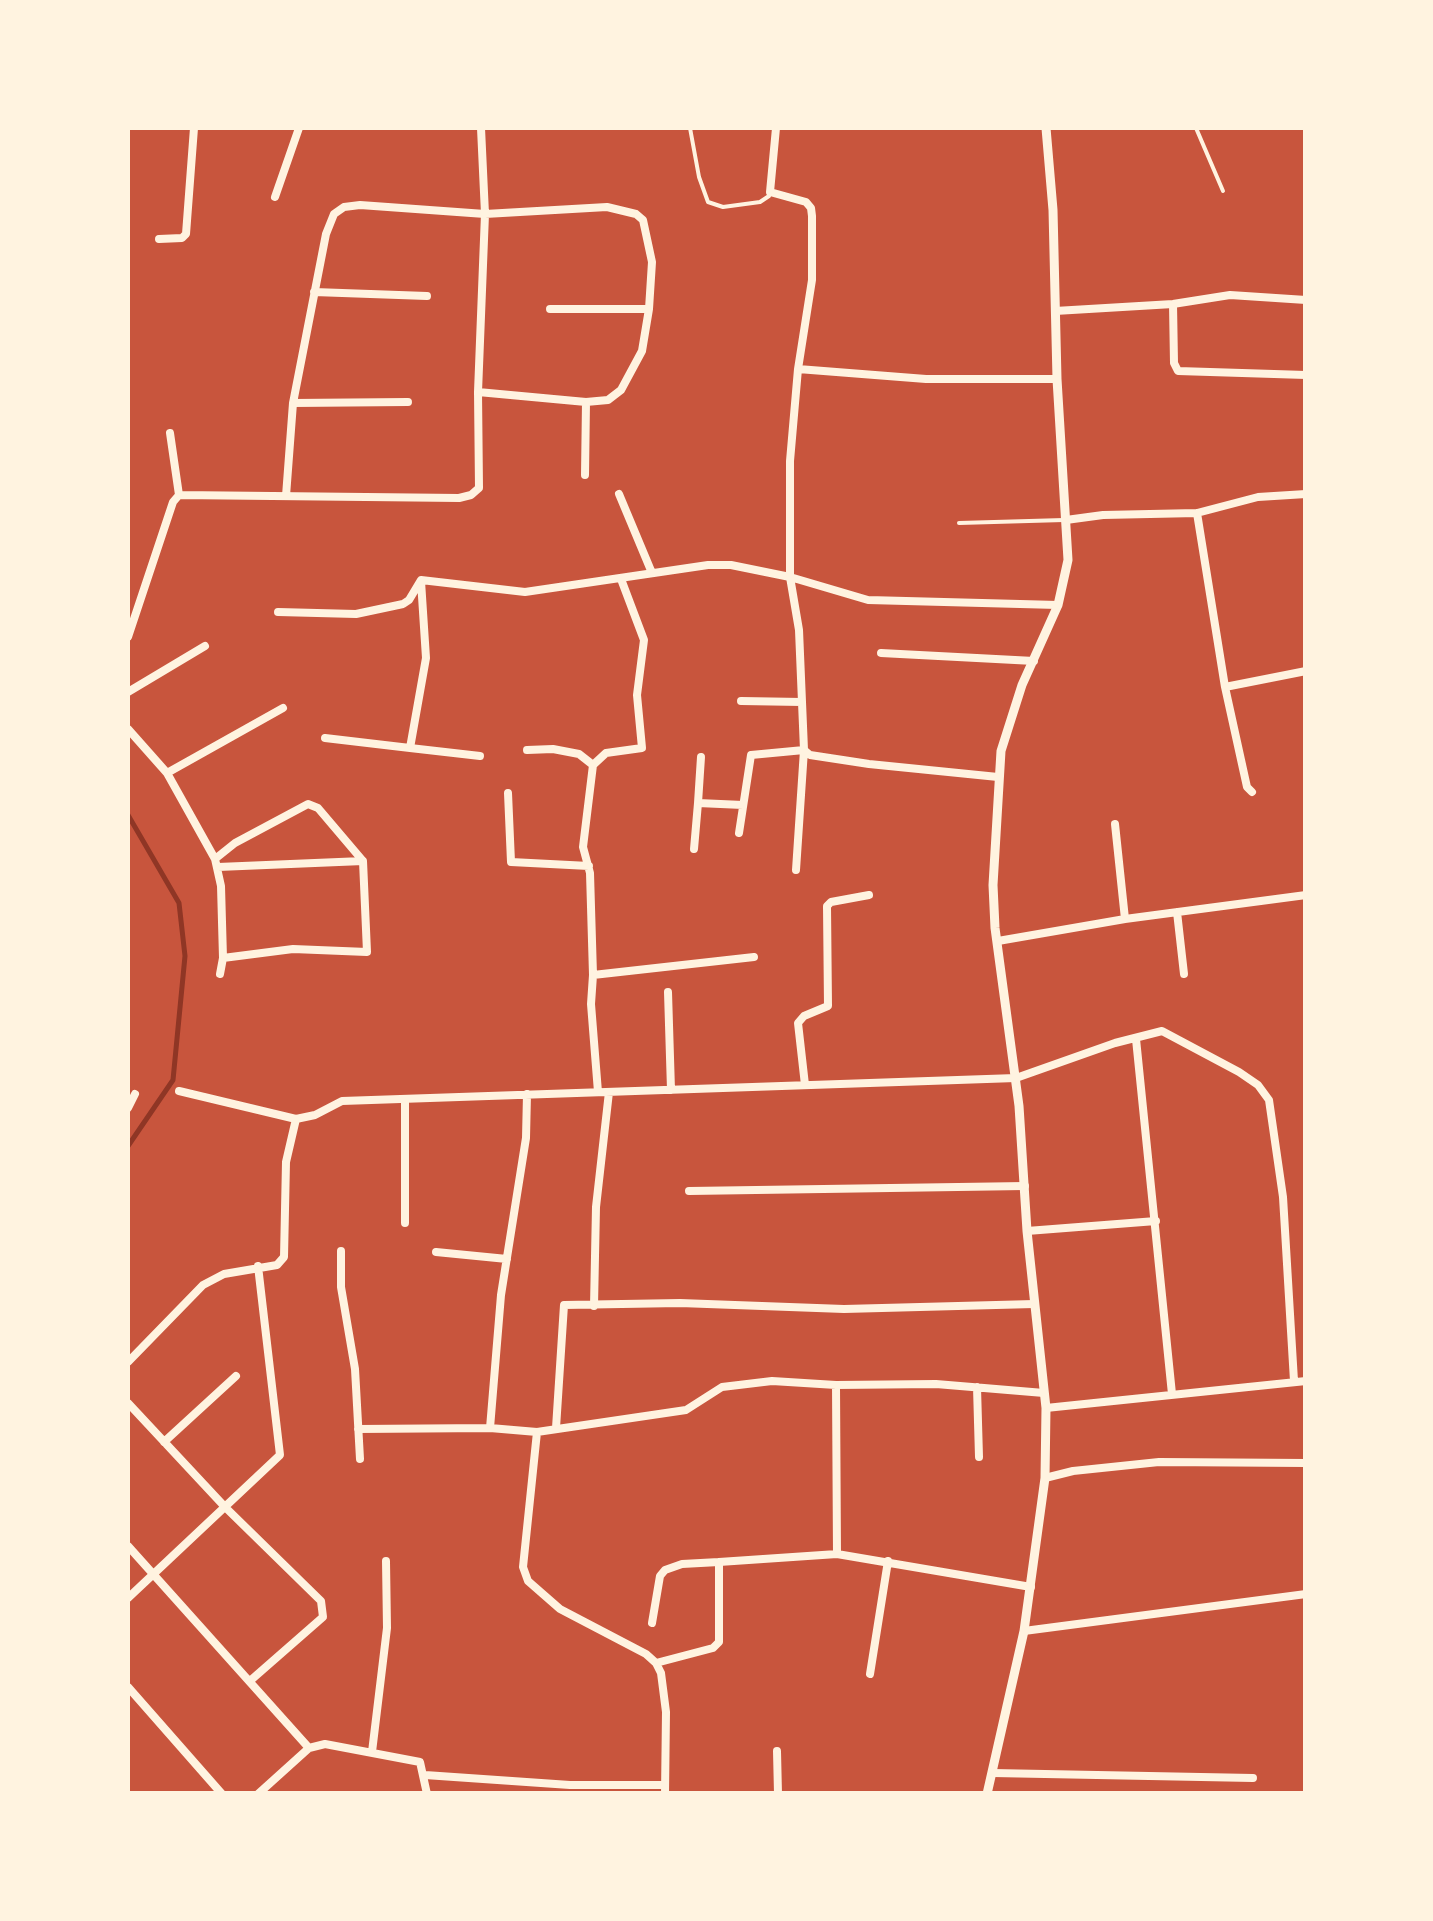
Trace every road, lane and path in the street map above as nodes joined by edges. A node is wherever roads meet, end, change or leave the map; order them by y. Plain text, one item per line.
1 (194, 128) edge
2 (299, 128) edge
3 (481, 128) edge
4 (690, 128) edge
5 (776, 128) edge
6 (1046, 128) edge
7 (1196, 128) edge
8 (1223, 191) dead end
9 (770, 192) junction
10 (275, 197) dead end
11 (485, 214) junction
12 (159, 240) dead end
13 (314, 292) junction
14 (427, 296) dead end
15 (1306, 300) edge
16 (1174, 304) junction
17 (550, 309) dead end
18 (649, 309) junction
19 (1055, 311) junction
20 (798, 369) junction
21 (1306, 375) edge
22 (1058, 379) junction
23 (478, 392) junction
24 (408, 402) dead end
25 (586, 402) junction
26 (293, 403) junction
27 (170, 433) dead end
28 (585, 475) dead end
29 (619, 494) dead end
30 (1306, 494) edge
31 (179, 495) junction
32 (286, 496) junction
33 (1197, 512) junction
34 (1066, 520) junction
35 (959, 523) dead end
36 (652, 573) junction
37 (790, 576) junction
38 (621, 579) junction
39 (421, 580) junction
40 (1058, 604) junction
41 (278, 612) dead end
42 (128, 637) edge
43 (204, 646) dead end
44 (882, 653) dead end
45 (1034, 660) junction
46 (1306, 671) edge
47 (1225, 687) junction
48 (128, 692) edge
49 (741, 701) dead end
50 (802, 702) junction
51 (282, 708) dead end
52 (128, 729) edge
53 (325, 738) dead end
54 (410, 748) junction
55 (527, 750) dead end
56 (804, 750) junction
57 (480, 756) dead end
58 (702, 757) dead end
59 (593, 765) junction
60 (167, 774) junction
61 (998, 777) junction
62 (1252, 792) dead end
63 (508, 793) dead end
64 (698, 803) junction
65 (743, 805) junction
66 (1115, 824) dead end
67 (738, 833) dead end
68 (694, 849) dead end
69 (363, 862) junction
70 (216, 863) junction
71 (589, 866) junction
72 (796, 870) dead end
73 (869, 894) dead end
74 (1306, 895) edge
75 (1177, 912) junction
76 (1125, 918) junction
77 (998, 940) junction
78 (754, 957) dead end
79 (223, 958) junction
80 (220, 974) dead end
81 (1184, 974) dead end
82 (593, 975) junction
83 (668, 992) dead end
84 (1136, 1039) junction
85 (1016, 1078) junction
86 (805, 1086) junction
87 (672, 1090) junction
88 (180, 1092) dead end
89 (598, 1092) junction
90 (608, 1092) junction
91 (135, 1094) dead end
92 (527, 1094) junction
93 (405, 1099) junction
94 (128, 1108) edge
95 (296, 1119) junction
96 (1025, 1186) junction
97 (689, 1191) dead end
98 (1156, 1221) junction
99 (405, 1224) dead end
100 (1027, 1232) junction
101 (341, 1250) dead end
102 (436, 1252) dead end
103 (508, 1259) junction
104 (258, 1266) junction
105 (1034, 1304) junction
106 (594, 1306) junction
107 (128, 1362) edge
108 (236, 1376) dead end
109 (1294, 1381) junction
110 (1306, 1381) edge
111 (836, 1385) junction
112 (977, 1388) junction
113 (1044, 1393) junction
114 (1172, 1394) junction
115 (128, 1403) edge
116 (1046, 1408) junction
117 (358, 1428) junction
118 (490, 1428) junction
119 (556, 1428) junction
120 (537, 1432) junction
121 (164, 1442) junction
122 (979, 1457) dead end
123 (360, 1459) dead end
124 (1306, 1463) edge
125 (1045, 1478) junction
126 (225, 1507) junction
127 (128, 1546) edge
128 (837, 1554) junction
129 (386, 1560) dead end
130 (888, 1561) junction
131 (719, 1562) junction
132 (154, 1575) junction
133 (1031, 1588) junction
134 (1306, 1594) edge
135 (128, 1598) edge
136 (652, 1623) dead end
137 (1024, 1632) junction
138 (656, 1663) junction
139 (870, 1674) dead end
140 (251, 1680) junction
141 (128, 1688) edge
142 (309, 1748) junction
143 (777, 1750) dead end
144 (372, 1752) junction
145 (993, 1773) junction
146 (425, 1775) junction
147 (1253, 1778) dead end
148 (665, 1789) edge
149 (222, 1794) edge
150 (258, 1794) edge
151 (427, 1794) edge
152 (778, 1794) edge
153 (987, 1794) edge

1 - 12 street
2 - 10 street
3 - 11 street
4 - 9 lane
5 - 9 street
6 - 19 street
7 - 8 lane
9 - 20 street
11 - 13 street
11 - 18 street
11 - 23 street
13 - 14 street
13 - 26 street
15 - 16 street
16 - 19 street
16 - 21 street
17 - 18 street
18 - 25 street
19 - 22 street
20 - 22 street
20 - 37 street
22 - 34 street
23 - 25 street
23 - 32 street
24 - 26 street
25 - 28 street
26 - 32 street
27 - 31 street
29 - 36 street
30 - 33 street
31 - 32 street
31 - 42 street
33 - 34 street
33 - 47 street
34 - 35 lane
34 - 40 street
36 - 37 street
36 - 38 street
37 - 40 street
37 - 50 street
38 - 39 street
38 - 59 street
39 - 41 street
39 - 54 street
40 - 45 street
43 - 48 street
44 - 45 street
45 - 61 street
46 - 47 street
47 - 62 street
49 - 50 street
50 - 56 street
51 - 60 street
52 - 60 street
53 - 54 street
54 - 57 street
55 - 59 street
56 - 61 street
56 - 65 street
56 - 72 street
58 - 64 street
59 - 71 street
60 - 70 street
61 - 77 street
63 - 71 street
64 - 65 street
64 - 68 street
65 - 67 street
66 - 76 street
69 - 70 street
69 - 70 street
69 - 79 street
70 - 79 street
71 - 82 street
73 - 86 street
74 - 75 street
75 - 76 street
75 - 81 street
76 - 77 street
77 - 85 street
78 - 82 street
79 - 80 street
82 - 89 street
83 - 87 street
84 - 85 street
84 - 98 street
84 - 109 street
85 - 86 street
85 - 96 street
86 - 87 street
87 - 90 street
88 - 95 street
89 - 90 street
89 - 92 street
90 - 106 street
91 - 94 street
92 - 93 street
92 - 103 street
93 - 95 street
93 - 99 street
95 - 104 street
96 - 97 street
96 - 100 street
98 - 100 street
98 - 114 street
100 - 105 street
101 - 117 street
102 - 103 street
103 - 118 street
104 - 107 street
104 - 126 street
105 - 106 street
105 - 113 street
106 - 119 street
108 - 121 street
109 - 110 street
109 - 114 street
111 - 112 street
111 - 119 street
111 - 128 street
112 - 113 street
112 - 122 street
113 - 116 street
114 - 116 street
115 - 121 street
116 - 125 street
117 - 118 street
117 - 123 street
118 - 120 street
119 - 120 street
120 - 138 street
121 - 126 street
124 - 125 street
125 - 133 street
126 - 132 street
126 - 140 street
127 - 132 street
128 - 130 street
128 - 131 street
129 - 144 street
130 - 133 street
130 - 139 street
131 - 136 street
131 - 138 street
132 - 135 street
132 - 140 street
133 - 137 street
134 - 137 street
137 - 145 street
138 - 148 street
140 - 142 street
141 - 149 street
142 - 144 street
142 - 150 street
143 - 152 street
144 - 146 street
145 - 147 street
145 - 153 street
146 - 148 street
146 - 151 street

